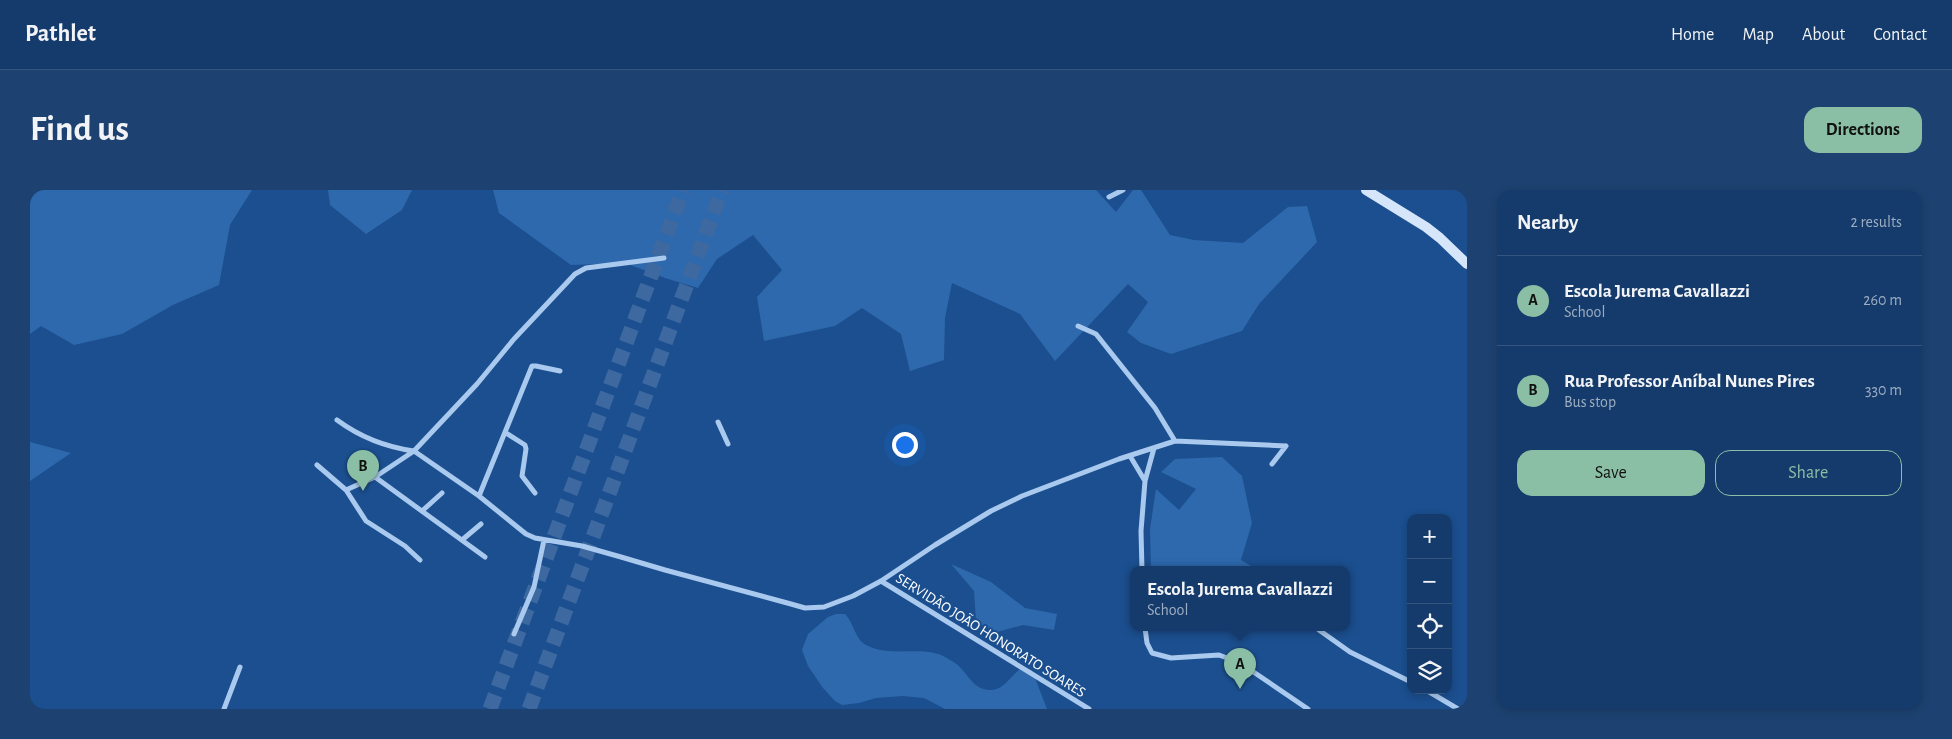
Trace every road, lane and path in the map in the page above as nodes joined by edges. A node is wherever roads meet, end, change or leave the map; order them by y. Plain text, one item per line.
1 (1123, 190) edge
2 (1366, 190) edge
3 (1109, 197) dead end
4 (664, 258) dead end
5 (1467, 264) edge
6 (1078, 326) dead end
7 (560, 371) dead end
8 (337, 420) dead end
9 (718, 422) dead end
10 (506, 433) junction
11 (1175, 441) junction
12 (728, 444) dead end
13 (1154, 448) junction
14 (414, 451) junction
15 (1130, 456) junction
16 (1272, 464) dead end
17 (317, 466) dead end
18 (375, 477) junction
19 (1145, 481) junction
20 (346, 490) junction
21 (442, 493) dead end
22 (535, 493) dead end
23 (479, 496) junction
24 (422, 511) junction
25 (481, 524) dead end
26 (462, 540) junction
27 (544, 540) junction
28 (485, 557) dead end
29 (420, 560) dead end
30 (1142, 566) edge
31 (881, 582) junction
32 (1145, 631) edge
33 (1320, 631) edge
34 (514, 634) dead end
35 (240, 667) dead end
36 (1407, 680) edge
37 (1433, 694) edge
38 (224, 709) edge
39 (1088, 709) edge
40 (1308, 709) edge
41 (1458, 709) edge

1 - 3 street
2 - 5 main road
4 - 14 street
6 - 11 street
7 - 10 street
8 - 14 street
9 - 12 street
10 - 22 street
10 - 23 street
11 - 13 street
11 - 16 street
13 - 15 street
13 - 19 street
14 - 18 street
14 - 23 street
15 - 19 street
15 - 31 street
17 - 20 street
18 - 20 street
18 - 24 street
19 - 30 street
20 - 29 street
21 - 24 street
23 - 27 street
24 - 26 street
25 - 26 street
26 - 28 street
27 - 31 street
27 - 34 street
31 - 39 street, SERVIDÃO JOÃO HONORATO SOARES
32 - 40 street
33 - 36 street
35 - 38 street
37 - 41 street

